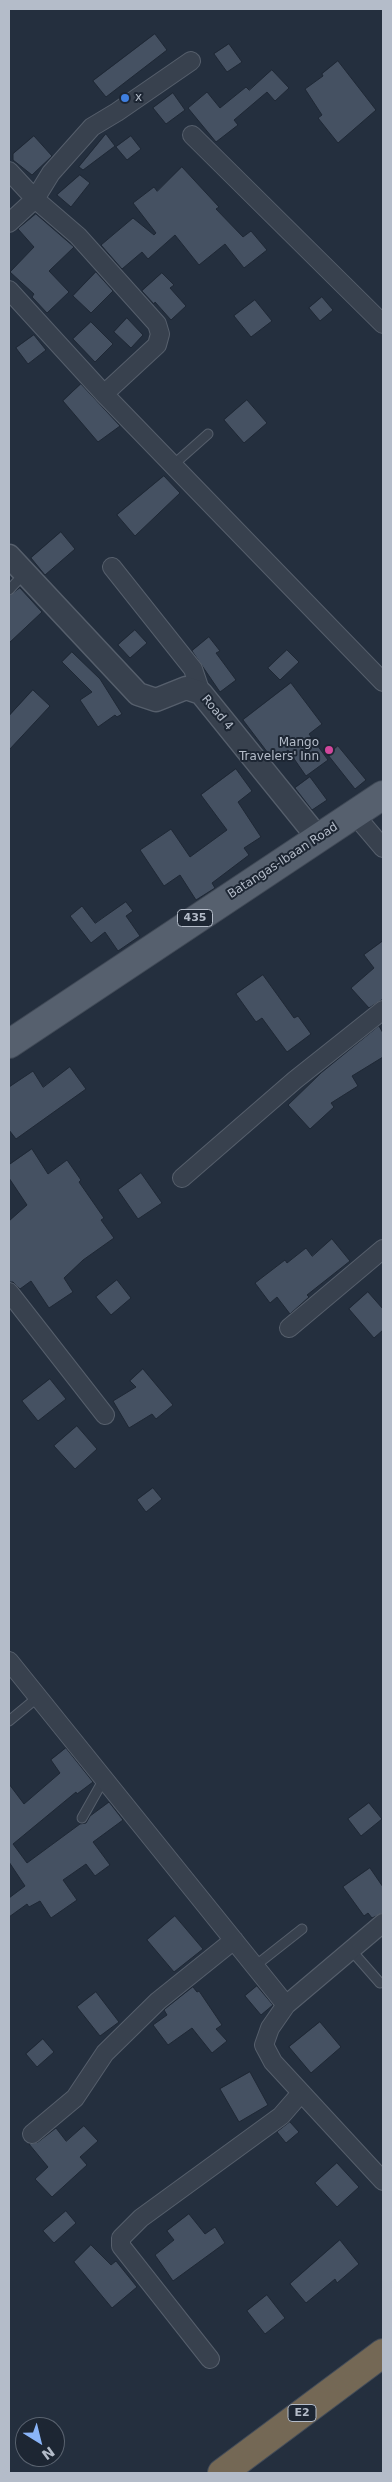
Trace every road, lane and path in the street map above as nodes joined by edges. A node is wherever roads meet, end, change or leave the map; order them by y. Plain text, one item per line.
1 (191, 61) dead end
2 (192, 135) dead end
3 (9, 171) edge
4 (35, 199) junction
5 (9, 223) edge
6 (9, 290) edge
7 (383, 324) edge
8 (104, 394) junction
9 (208, 434) dead end
10 (173, 465) junction
11 (9, 556) edge
12 (112, 567) dead end
13 (26, 572) junction
14 (9, 590) edge
15 (383, 682) edge
16 (201, 693) junction
17 (383, 796) edge
18 (355, 815) junction
19 (319, 838) junction
20 (383, 848) edge
21 (383, 1010) edge
22 (9, 1044) edge
23 (182, 1178) dead end
24 (383, 1249) edge
25 (9, 1292) edge
26 (289, 1328) dead end
27 (105, 1415) dead end
28 (9, 1661) edge
29 (38, 1696) junction
30 (9, 1721) edge
31 (104, 1778) junction
32 (82, 1818) dead end
33 (383, 1923) edge
34 (302, 1929) dead end
35 (234, 1940) junction
36 (351, 1950) junction
37 (255, 1966) junction
38 (380, 1983) dead end
39 (286, 2005) junction
40 (301, 2093) junction
41 (32, 2134) dead end
42 (383, 2181) edge
43 (383, 2352) edge
44 (210, 2359) dead end
45 (383, 2374) edge
46 (222, 2473) edge
47 (250, 2473) edge

1 - 4 street
2 - 7 street
3 - 4 street
4 - 5 street
4 - 8 street
6 - 8 street
8 - 10 street
9 - 10 lane
10 - 15 street
11 - 13 street, Road 4
12 - 16 street
13 - 14 lane
13 - 16 street, Road 4
16 - 19 street, Road 4
17 - 18 main road, Batangas-Ibaan Road / 435
18 - 19 main road, Batangas-Ibaan Road / 435
18 - 20 street
19 - 22 main road, Batangas-Ibaan Road / 435
21 - 23 street
24 - 26 street
25 - 27 street
28 - 29 street
29 - 30 lane
29 - 31 street
31 - 32 lane
31 - 35 street
33 - 36 street
34 - 37 lane
35 - 37 street
35 - 41 street
36 - 38 lane
36 - 39 street
37 - 39 street
39 - 40 street
40 - 42 street
40 - 44 street
43 - 46 highway, E2
45 - 47 highway, E2

